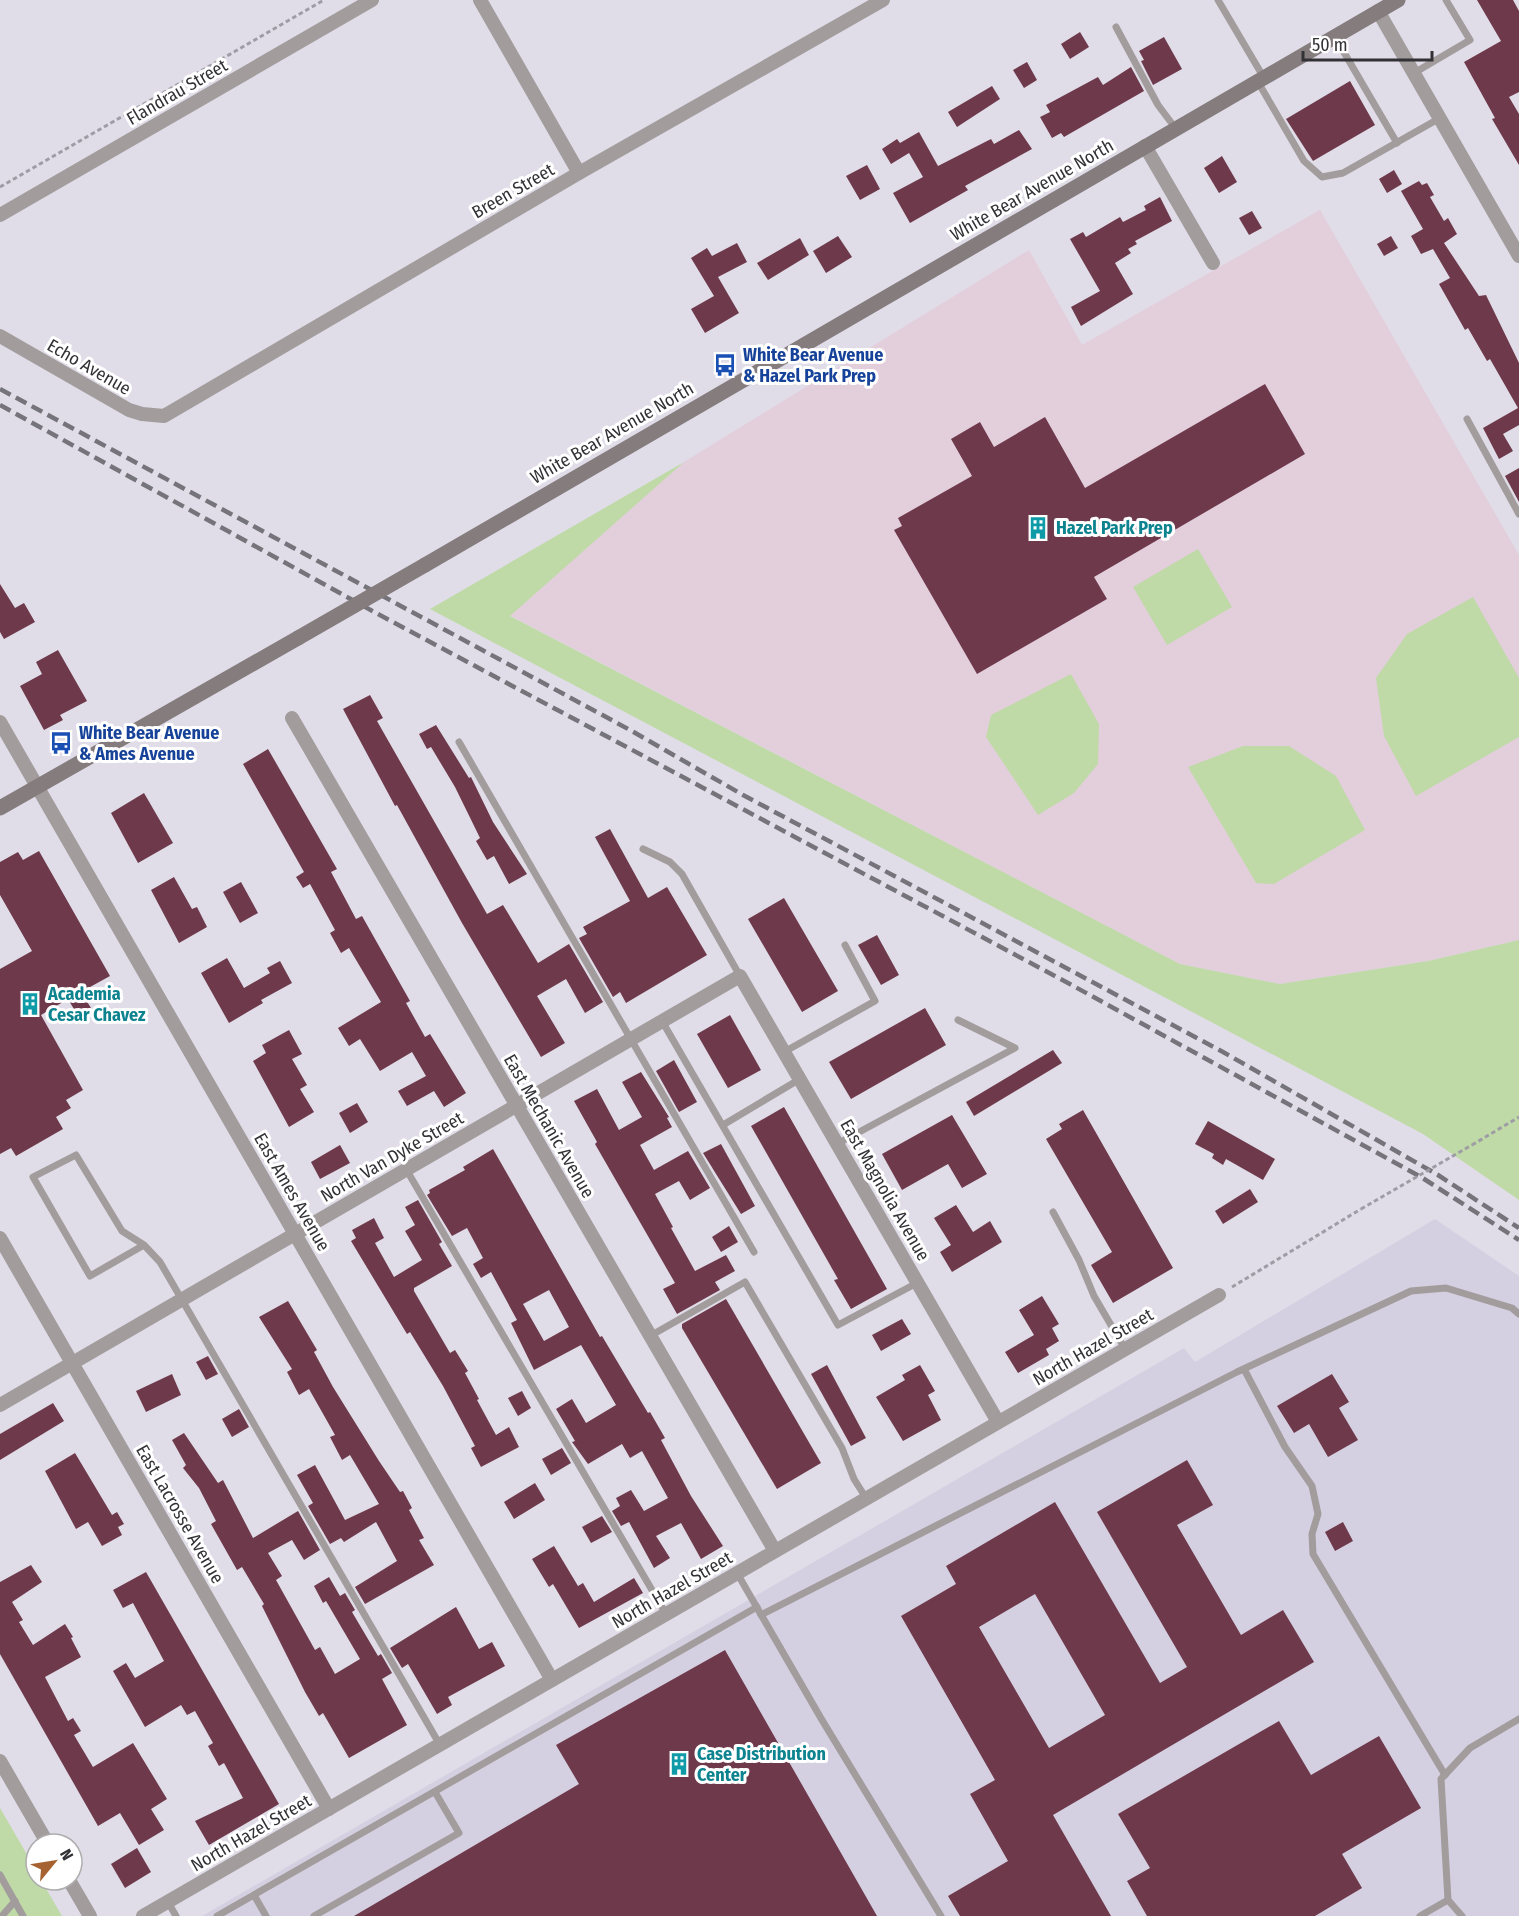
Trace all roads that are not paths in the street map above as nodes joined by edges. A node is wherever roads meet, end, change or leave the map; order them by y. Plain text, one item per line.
1 (372, 0) edge
2 (480, 0) edge
3 (882, 0) edge
4 (1218, 0) edge
5 (1398, 0) edge
6 (1446, 0) edge
7 (1375, 6) edge
8 (1116, 27) dead end
9 (1335, 37) junction
10 (1414, 73) junction
11 (1261, 80) junction
12 (1440, 118) junction
13 (1176, 129) junction
14 (1397, 143) junction
15 (1146, 146) junction
16 (579, 173) junction
17 (0, 215) edge
18 (1519, 256) edge
19 (1213, 263) dead end
20 (0, 336) edge
21 (164, 416) joint
22 (1467, 419) dead end
23 (1519, 514) edge
24 (292, 718) dead end
25 (0, 722) edge
26 (459, 742) dead end
27 (37, 787) junction
28 (0, 808) edge
29 (643, 849) dead end
30 (845, 945) dead end
31 (741, 976) junction
32 (958, 1020) dead end
33 (662, 1021) junction
34 (632, 1039) junction
35 (784, 1052) junction
36 (800, 1079) junction
37 (517, 1106) junction
38 (723, 1125) junction
39 (837, 1144) junction
40 (406, 1169) junction
41 (1053, 1212) dead end
42 (295, 1234) junction
43 (0, 1238) edge
44 (144, 1245) junction
45 (754, 1252) dead end
46 (917, 1283) junction
47 (1219, 1295) road end
48 (181, 1300) junction
49 (1519, 1314) edge
50 (650, 1336) junction
51 (1125, 1349) junction
52 (72, 1363) junction
53 (1244, 1369) junction
54 (0, 1405) edge
55 (998, 1422) junction
56 (866, 1498) junction
57 (775, 1551) junction
58 (737, 1573) junction
59 (757, 1607) junction
60 (666, 1614) junction
61 (761, 1615) junction
62 (552, 1680) junction
63 (1519, 1719) edge
64 (440, 1745) junction
65 (0, 1761) edge
66 (1445, 1774) junction
67 (435, 1792) junction
68 (329, 1809) junction
69 (41, 1832) edge
70 (0, 1875) edge
71 (76, 1892) edge
72 (254, 1895) junction
73 (1448, 1900) junction
74 (15, 1901) junction
75 (168, 1902) junction
76 (2, 1916) edge
77 (23, 1916) edge
78 (90, 1916) edge
79 (143, 1916) edge
80 (176, 1916) edge
81 (217, 1916) edge
82 (266, 1916) edge
83 (314, 1916) edge
84 (940, 1916) edge
85 (1420, 1916) edge
86 (1462, 1916) edge

1 - 17 street, Flandrau Street
2 - 16 street
3 - 16 street, Breen Street
4 - 11 lane
5 - 7 main road, White Bear Avenue North
6 - 10 lane
7 - 9 main road, White Bear Avenue North
7 - 10 street
8 - 13 lane
9 - 11 main road, White Bear Avenue North
9 - 14 lane
10 - 12 street
11 - 13 main road, White Bear Avenue North
11 - 14 lane
12 - 14 lane
12 - 18 street
13 - 15 main road, White Bear Avenue North
15 - 19 street
15 - 27 main road, White Bear Avenue North, bridge
16 - 21 street, Breen Street
20 - 21 street, Echo Avenue
22 - 23 lane
24 - 37 street, East Mechanic Avenue
25 - 27 street, East Ames Avenue
26 - 34 lane
27 - 28 main road, White Bear Avenue North
27 - 42 street, East Ames Avenue
29 - 31 lane
30 - 35 lane
31 - 33 street, North Van Dyke Street
31 - 35 street, East Magnolia Avenue
32 - 39 lane
33 - 34 street, North Van Dyke Street
33 - 38 lane
34 - 37 street, North Van Dyke Street
34 - 45 lane
35 - 36 street, East Magnolia Avenue
36 - 38 lane
36 - 39 street, East Magnolia Avenue
37 - 40 street, North Van Dyke Street
37 - 50 street, East Mechanic Avenue
38 - 46 lane
39 - 46 street, East Magnolia Avenue
40 - 42 street, North Van Dyke Street
40 - 60 lane
41 - 51 lane
42 - 48 street, North Van Dyke Street
42 - 62 street, East Ames Avenue
43 - 52 street, East Lacrosse Avenue
44 - 44 lane
44 - 48 lane
46 - 55 street, East Magnolia Avenue
47 - 51 street, North Hazel Street
48 - 52 street, North Van Dyke Street
48 - 64 lane
49 - 53 lane
50 - 56 lane
50 - 57 street, East Mechanic Avenue
51 - 55 street, North Hazel Street
52 - 54 street, North Van Dyke Street
52 - 68 street, East Lacrosse Avenue
53 - 61 lane
53 - 66 lane
55 - 56 street, North Hazel Street
56 - 57 street, North Hazel Street
57 - 58 street, North Hazel Street
58 - 59 lane
58 - 60 street, North Hazel Street
59 - 61 lane
59 - 67 lane
60 - 62 street, North Hazel Street
61 - 84 lane
62 - 64 street, North Hazel Street
63 - 66 lane
64 - 68 street, North Hazel Street
65 - 69 street
66 - 73 lane
67 - 72 lane
67 - 83 lane
68 - 75 street, North Hazel Street
70 - 74 lane
71 - 78 street
72 - 81 lane
72 - 82 lane
73 - 85 lane
73 - 86 lane
74 - 76 lane
74 - 77 lane
75 - 79 street, North Hazel Street
75 - 80 lane

